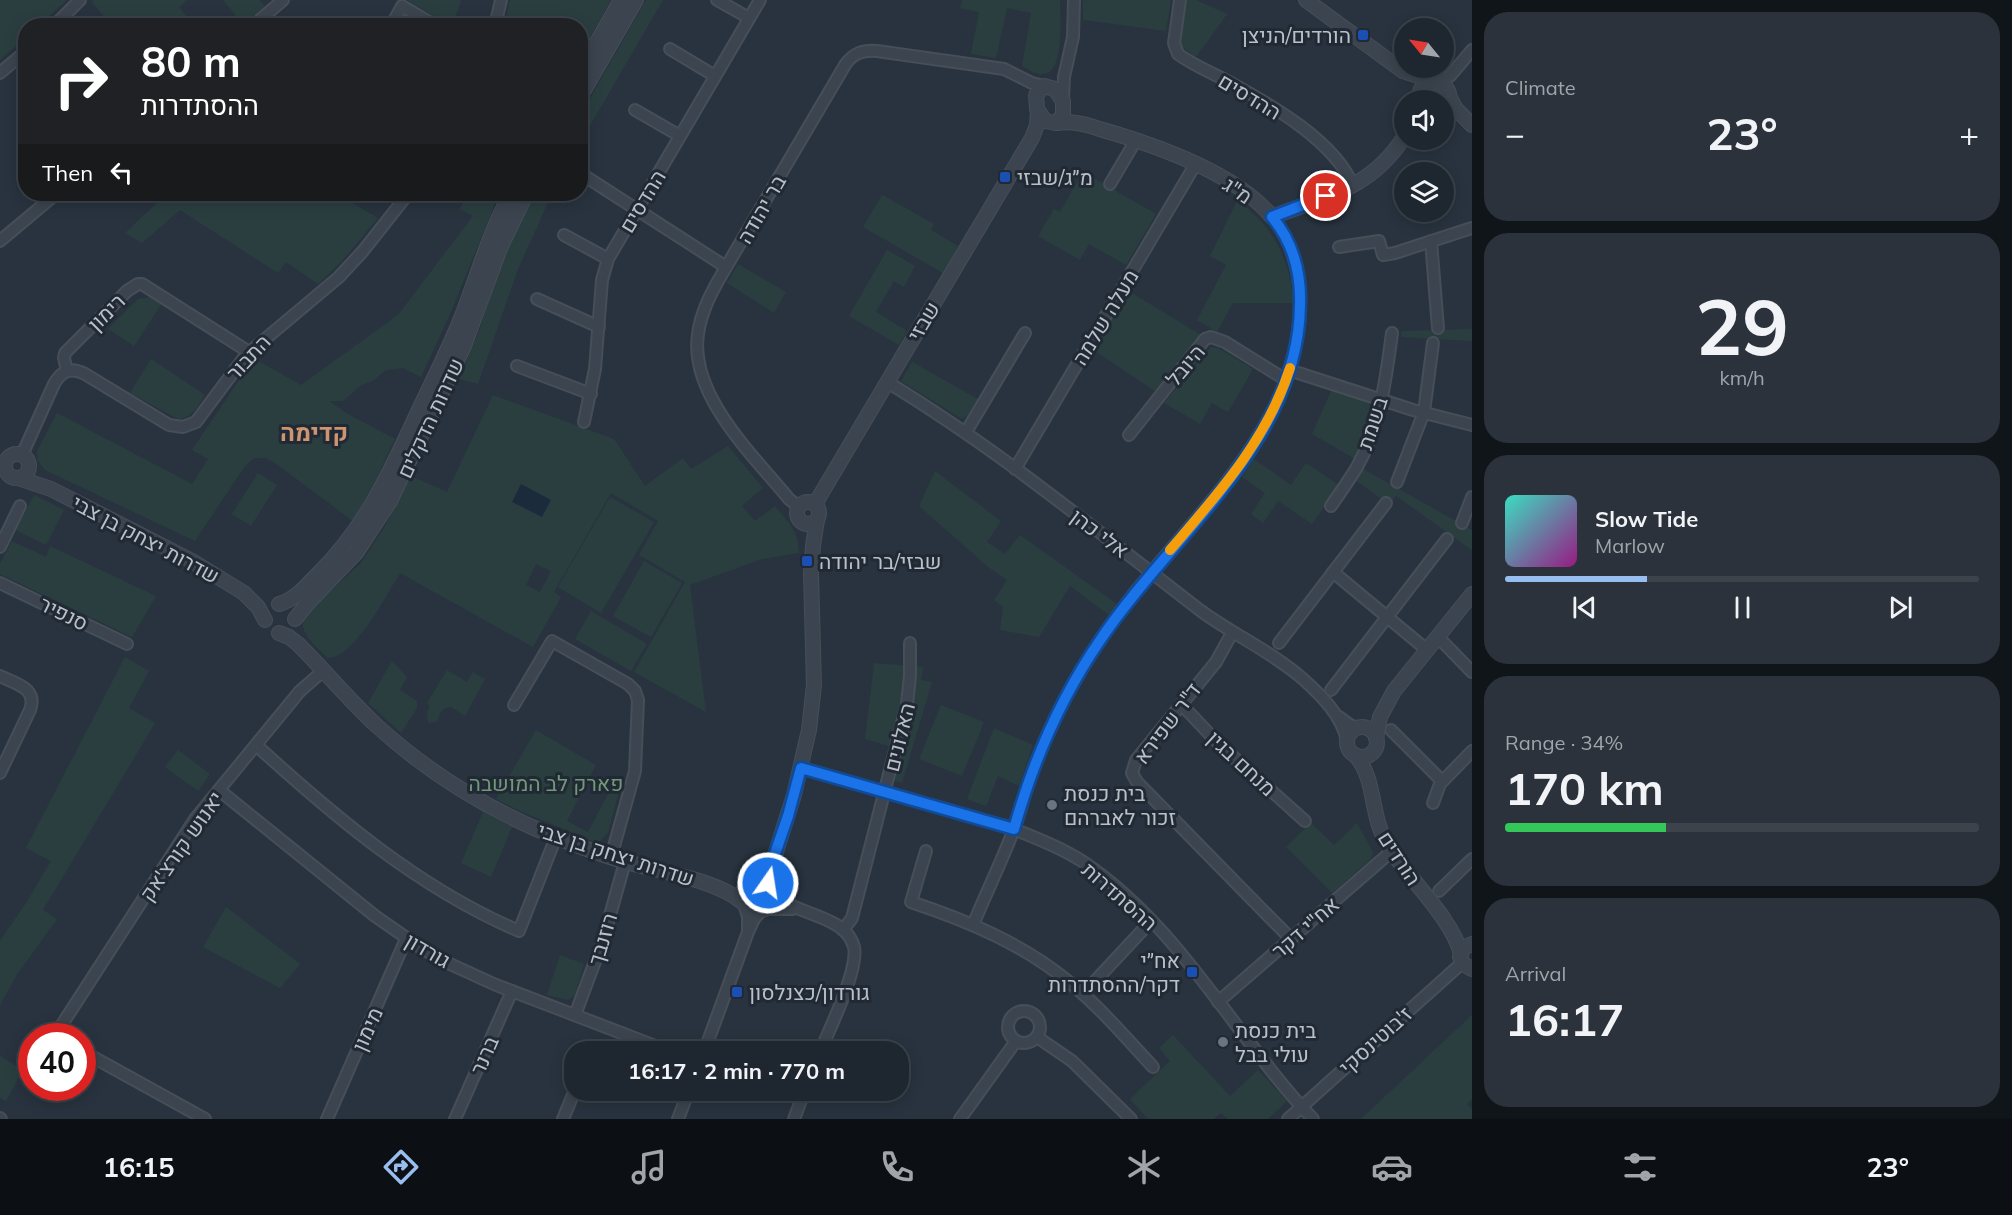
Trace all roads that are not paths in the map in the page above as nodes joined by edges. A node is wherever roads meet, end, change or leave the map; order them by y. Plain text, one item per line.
1 (80, 0) edge
2 (283, 0) edge
3 (501, 0) edge
4 (621, 0) edge
5 (636, 0) edge
6 (717, 0) edge
7 (760, 0) edge
8 (1074, 0) edge
9 (1180, 0) edge
10 (1306, 0) edge
11 (62, 18) edge
12 (262, 18) edge
13 (395, 18) edge
14 (422, 18) edge
15 (497, 18) edge
16 (749, 18) junction
17 (670, 49) dead end
18 (1472, 50) edge
19 (18, 58) edge
20 (588, 58) edge
21 (1472, 60) edge
22 (1394, 64) edge
23 (1067, 67) junction
24 (0, 74) edge
25 (715, 76) junction
26 (1018, 76) junction
27 (1424, 78) edge
28 (1436, 82) junction
29 (588, 83) edge
30 (1045, 86) junction
31 (1422, 90) edge
32 (1447, 90) edge
33 (1451, 90) edge
34 (1064, 104) junction
35 (1037, 106) junction
36 (1454, 107) edge
37 (635, 110) dead end
38 (1454, 116) edge
39 (1055, 123) junction
40 (1083, 123) junction
41 (1469, 123) edge
42 (680, 136) junction
43 (1032, 138) junction
44 (1136, 140) junction
45 (1394, 150) edge
46 (1195, 165) junction
47 (588, 178) edge
48 (1110, 184) dead end
49 (1353, 186) junction
50 (48, 201) edge
51 (402, 201) edge
52 (508, 201) edge
53 (523, 201) edge
54 (637, 208) junction
55 (1272, 217) junction
56 (1472, 228) edge
57 (564, 235) dead end
58 (0, 241) edge
59 (1431, 241) junction
60 (1339, 247) dead end
61 (608, 259) junction
62 (726, 267) junction
63 (537, 299) dead end
64 (599, 327) junction
65 (1438, 328) dead end
66 (1025, 333) dead end
67 (1392, 333) dead end
68 (1432, 343) dead end
69 (249, 352) junction
70 (517, 366) dead end
71 (67, 371) junction
72 (1288, 375) junction
73 (887, 382) junction
74 (591, 394) junction
75 (1381, 400) junction
76 (1424, 412) junction
77 (584, 422) dead end
78 (1472, 425) edge
79 (966, 432) junction
80 (1129, 435) dead end
81 (15, 457) edge
82 (3, 468) edge
83 (1015, 469) junction
84 (18, 478) junction
85 (1397, 482) dead end
86 (51, 489) junction
87 (1472, 497) edge
88 (1386, 503) dead end
89 (815, 504) junction
90 (20, 506) dead end
91 (1331, 506) dead end
92 (800, 514) junction
93 (816, 520) junction
94 (1462, 523) dead end
95 (1447, 538) dead end
96 (813, 546) junction
97 (0, 547) edge
98 (1333, 572) junction
99 (1151, 573) junction
100 (0, 583) edge
101 (240, 591) junction
102 (1472, 594) edge
103 (277, 604) junction
104 (1387, 617) junction
105 (265, 620) junction
106 (295, 621) junction
107 (279, 633) junction
108 (1232, 633) junction
109 (1438, 637) junction
110 (1278, 643) dead end
111 (127, 644) dead end
112 (910, 644) dead end
113 (300, 645) junction
114 (1427, 650) junction
115 (323, 670) junction
116 (1472, 672) edge
117 (0, 676) edge
118 (1331, 690) dead end
119 (1181, 704) junction
120 (514, 705) dead end
121 (1384, 708) junction
122 (1335, 712) junction
123 (1359, 728) junction
124 (1391, 730) dead end
125 (1347, 741) junction
126 (1375, 745) junction
127 (256, 746) junction
128 (1472, 751) edge
129 (1355, 755) junction
130 (801, 768) junction
131 (0, 773) edge
132 (1369, 781) junction
133 (1442, 781) junction
134 (219, 790) junction
135 (885, 792) junction
136 (1433, 803) dead end
137 (1305, 821) dead end
138 (1014, 829) junction
139 (556, 837) junction
140 (926, 851) dead end
141 (1392, 851) junction
142 (774, 856) junction
143 (618, 859) junction
144 (1472, 859) edge
145 (750, 883) junction
146 (710, 885) junction
147 (770, 890) junction
148 (1439, 891) dead end
149 (744, 904) junction
150 (763, 910) junction
151 (796, 910) junction
152 (1151, 921) junction
153 (973, 925) junction
154 (1448, 926) junction
155 (843, 930) junction
156 (748, 932) junction
157 (406, 939) junction
158 (1291, 939) junction
159 (1472, 943) edge
160 (1467, 965) edge
161 (512, 991) junction
162 (1083, 994) junction
163 (1218, 1002) junction
164 (575, 1015) junction
165 (63, 1023) edge
166 (1037, 1037) junction
167 (642, 1041) edge
168 (708, 1041) edge
169 (824, 1041) edge
170 (1016, 1041) junction
171 (96, 1060) edge
172 (1153, 1067) dead end
173 (570, 1101) edge
174 (685, 1101) edge
175 (801, 1101) edge
176 (1301, 1106) junction
177 (205, 1119) edge
178 (327, 1119) edge
179 (455, 1119) edge
180 (563, 1119) edge
181 (678, 1119) edge
182 (794, 1119) edge
183 (960, 1119) edge
184 (1131, 1119) edge
185 (1288, 1119) edge
186 (1313, 1119) edge

1 - 11 street
2 - 12 street
3 - 15 street
4 - 20 street
5 - 29 street
6 - 16 street
7 - 16 street, ההדסים
8 - 23 street
9 - 49 street, ההדסים
10 - 22 street
13 - 14 street
16 - 25 street, ההדסים
17 - 25 street
18 - 28 street
19 - 24 street
21 - 33 street
23 - 30 street
23 - 34 street
25 - 42 street, ההדסים
26 - 30 street, בר יהודה
26 - 35 street
26 - 62 street, בר יהודה
27 - 28 street
28 - 31 street
28 - 32 street
30 - 34 street
30 - 35 street
34 - 39 street
34 - 40 street, מ"ג
35 - 39 street
35 - 43 street, שבזי
36 - 41 street
37 - 42 street
38 - 41 street
39 - 40 street, מ"ג
39 - 43 street, שבזי
40 - 44 street, מ"ג
42 - 54 street, ההדסים
43 - 73 street, שבזי
44 - 46 street, מ"ג
44 - 48 street
45 - 49 street
46 - 55 street, מ"ג
46 - 83 street, מעלה שלמה
47 - 54 street
49 - 55 street
50 - 58 street
51 - 69 street, התבור
52 - 103 street, שדרות הדקלים
53 - 106 street, שדרות הדקלים
54 - 61 street, ההדסים
54 - 62 street
55 - 72 street, מ"ג
56 - 59 street
57 - 61 street
59 - 60 street
59 - 65 street
61 - 64 street, ההדסים
62 - 92 street, בר יהודה
63 - 64 street
64 - 74 street, ההדסים
66 - 79 street
67 - 75 street, בשמת
68 - 76 street
69 - 71 street, התבור
69 - 71 street, רימון
70 - 74 street
71 - 81 street, רימון
72 - 75 street
72 - 80 street, היובל
72 - 99 street, מ"ג
73 - 79 street, אלי כהן
73 - 89 street, שבזי
74 - 77 street, ההדסים
75 - 76 street
75 - 91 street, בשמת
76 - 78 street
76 - 85 street
79 - 83 street, אלי כהן
81 - 82 street
81 - 84 street
81 - 86 street, שדרות יצחק בן צבי
82 - 84 street, שדרות יצחק בן צבי
83 - 99 street, אלי כהן
84 - 86 street, שדרות יצחק בן צבי
86 - 101 street, שדרות יצחק בן צבי
87 - 94 street
88 - 98 street
89 - 92 street
89 - 93 street
90 - 97 street
92 - 93 street
92 - 96 street
93 - 96 street
95 - 104 street
96 - 130 street
98 - 104 street
98 - 110 street
99 - 108 street, אלי כהן
99 - 138 street, מ"ג
100 - 111 street, סנפיר
101 - 103 street, שדרות יצחק בן צבי
101 - 105 street, שדרות יצחק בן צבי
102 - 109 street, הורדים
103 - 105 street
103 - 106 street
104 - 114 street
104 - 118 street
105 - 107 street
106 - 107 street
106 - 113 street, שדרות יצחק בן צבי
107 - 113 street, שדרות יצחק בן צבי
108 - 119 street, ד"ר שפירא
108 - 122 street, אלי כהן
109 - 114 street, הורדים
109 - 116 street
112 - 135 street, האלונים
113 - 115 street, שדרות יצחק בן צבי
114 - 121 street, הורדים
115 - 127 street, יאנוש קורצ'אק
115 - 139 street, שדרות יצחק בן צבי
117 - 131 street
119 - 137 street, מנחם בגין
119 - 158 street, ד"ר שפירא
120 - 143 street, רוזנבך
121 - 123 street, הורדים
121 - 126 street, הורדים
122 - 123 street, אלי כהן
122 - 125 street, אלי כהן
123 - 125 street
123 - 126 street
124 - 133 street
125 - 129 street
126 - 129 street
126 - 132 street, הורדים
127 - 134 street, יאנוש קורצ'אק
127 - 139 street
128 - 133 street
129 - 132 street, הורדים
130 - 135 street, ההסתדרות
130 - 142 street
132 - 141 street, הורדים
133 - 136 street
134 - 157 street, גורדון
134 - 165 street, יאנוש קורצ'אק
135 - 138 street, ההסתדרות
135 - 155 street, האלונים
138 - 152 street, ההסתדרות
138 - 153 street, מ"ג
139 - 143 street, שדרות יצחק בן צבי
140 - 153 street
141 - 154 street, הורדים
141 - 158 street, אח"י דקר
142 - 145 street
142 - 147 street
143 - 146 street, שדרות יצחק בן צבי
143 - 164 street, רוזנבך
144 - 148 street
145 - 146 street, שדרות יצחק בן צבי
145 - 147 street
145 - 149 street
146 - 149 street, שדרות יצחק בן צבי
147 - 150 street
147 - 151 street
149 - 150 street
149 - 156 street
150 - 151 street
150 - 156 street
151 - 155 street
152 - 162 street
152 - 163 street, ההסתדרות
153 - 162 street
154 - 159 street, הורדים
154 - 160 street, הורדים
155 - 169 street
156 - 168 street
157 - 161 street, גורדון
157 - 178 street, מימון
158 - 163 street, אח"י דקר
159 - 160 street
160 - 176 street, ז'בוטינסקי
161 - 164 street, גורדון
161 - 179 street, ברנר
162 - 172 street
163 - 176 street, ההסתדרות
164 - 167 street, גורדון
166 - 170 street
166 - 170 street
166 - 184 street
170 - 183 street
171 - 177 street
173 - 180 street
174 - 181 street
175 - 182 street
176 - 185 street, ז'בוטינסקי
176 - 186 street, ההסתדרות

